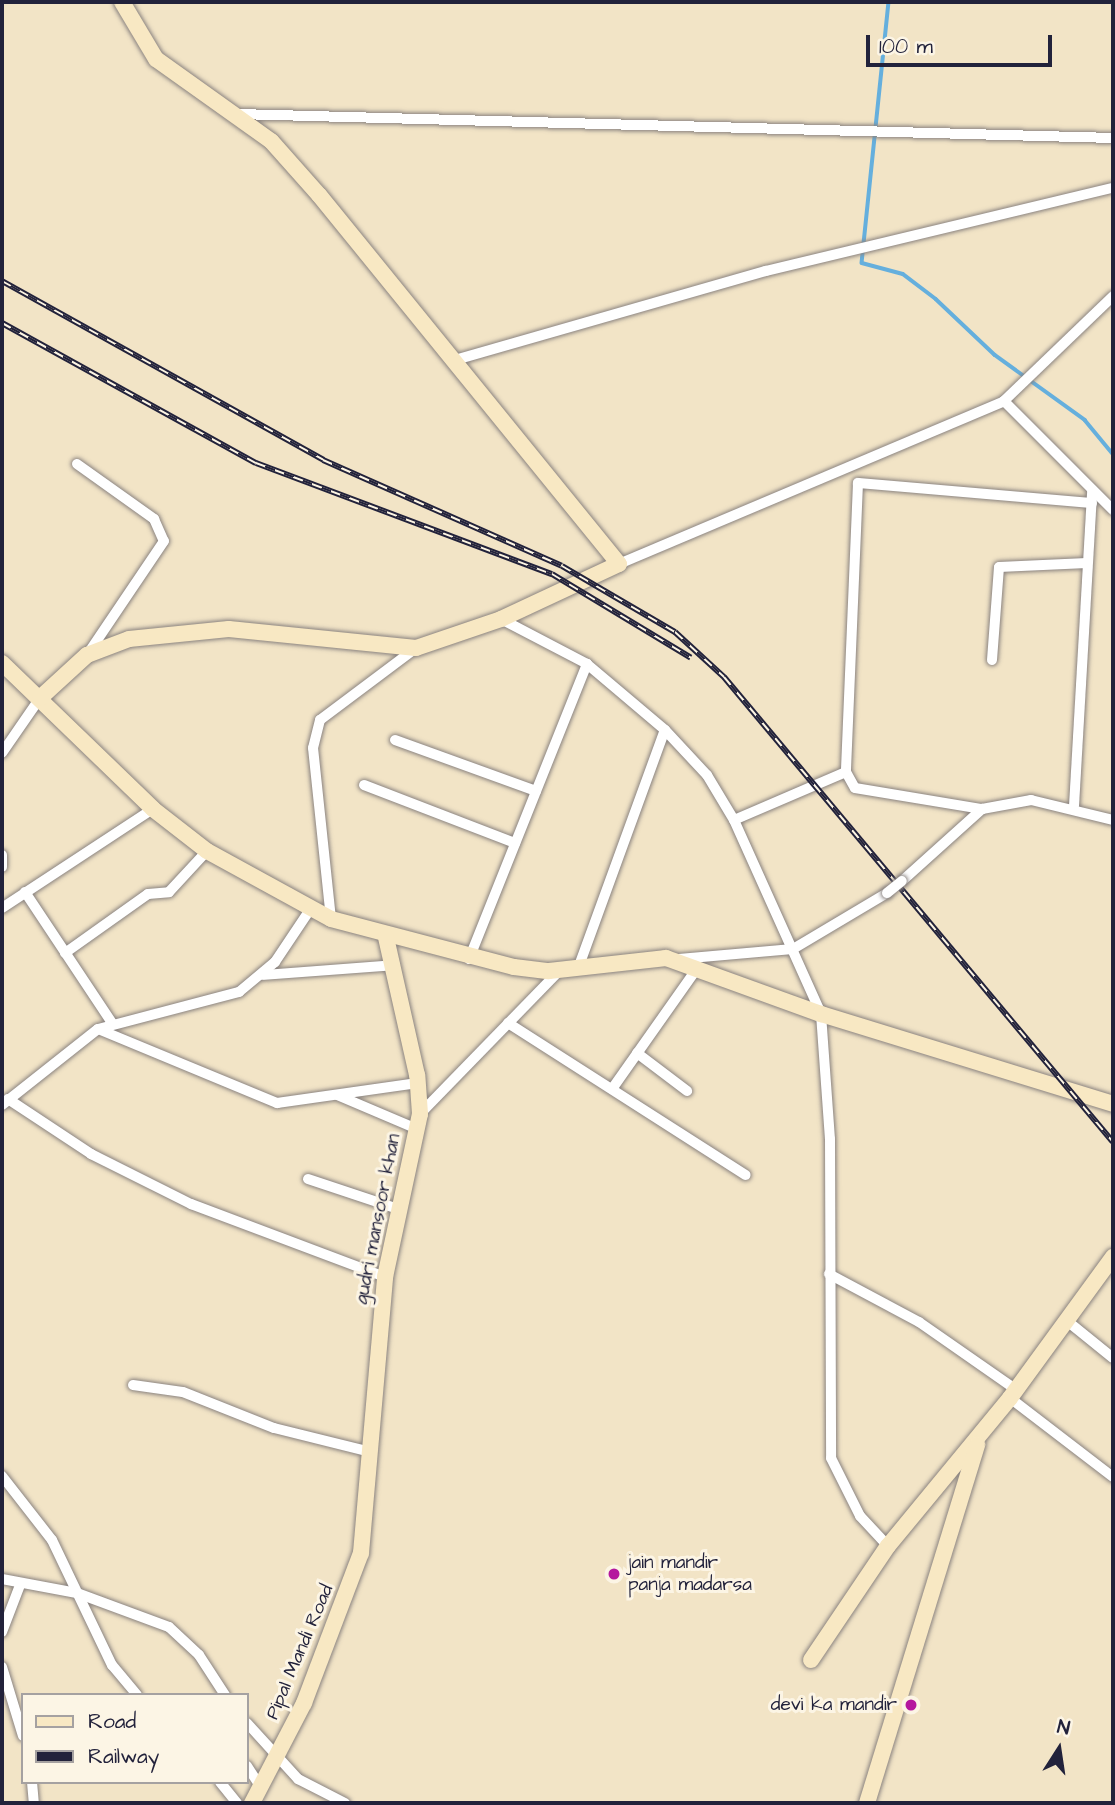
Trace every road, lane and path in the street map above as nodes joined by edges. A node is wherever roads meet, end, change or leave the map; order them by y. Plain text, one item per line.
1 (122, 2) edge
2 (238, 114) junction
3 (1113, 138) edge
4 (1113, 188) edge
5 (1113, 296) edge
6 (455, 360) junction
7 (1004, 401) junction
8 (77, 464) dead end
9 (844, 466) junction
10 (858, 483) junction
11 (1093, 491) junction
12 (1092, 503) junction
13 (1113, 510) edge
14 (1087, 563) junction
15 (620, 564) junction
16 (500, 619) junction
17 (416, 648) junction
18 (87, 655) junction
19 (992, 660) dead end
20 (2, 663) edge
21 (587, 664) junction
22 (40, 698) junction
23 (665, 730) junction
24 (395, 740) dead end
25 (2, 753) edge
26 (846, 772) junction
27 (364, 785) dead end
28 (536, 791) junction
29 (1074, 806) junction
30 (982, 808) junction
31 (153, 809) junction
32 (734, 820) junction
33 (1113, 820) edge
34 (515, 844) junction
35 (207, 851) junction
36 (2, 855) edge
37 (2, 867) edge
38 (25, 892) junction
39 (2, 908) edge
40 (312, 908) junction
41 (331, 919) junction
42 (386, 937) junction
43 (793, 949) junction
44 (65, 953) junction
45 (666, 958) junction
46 (469, 959) junction
47 (395, 965) junction
48 (572, 965) junction
49 (696, 970) junction
50 (263, 975) junction
51 (821, 1014) junction
52 (112, 1023) junction
53 (508, 1023) junction
54 (97, 1029) junction
55 (637, 1054) junction
56 (418, 1083) junction
57 (612, 1089) junction
58 (687, 1091) dead end
59 (337, 1095) junction
60 (5, 1102) edge
61 (1113, 1104) edge
62 (418, 1122) junction
63 (746, 1175) dead end
64 (308, 1179) dead end
65 (398, 1209) junction
66 (1113, 1257) edge
67 (829, 1274) junction
68 (385, 1277) junction
69 (1066, 1320) junction
70 (1113, 1358) edge
71 (133, 1385) dead end
72 (1012, 1394) junction
73 (980, 1436) junction
74 (367, 1451) junction
75 (2, 1476) edge
76 (1113, 1477) edge
77 (888, 1546) junction
78 (361, 1553) joint
79 (2, 1579) edge
80 (20, 1585) junction
81 (77, 1593) junction
82 (2, 1632) edge
83 (811, 1660) dead end
84 (2, 1667) edge
85 (135, 1693) edge
86 (224, 1693) edge
87 (248, 1724) edge
88 (21, 1729) edge
89 (275, 1758) junction
90 (248, 1768) edge
91 (32, 1784) edge
92 (222, 1784) edge
93 (260, 1786) junction
94 (34, 1803) edge
95 (237, 1803) edge
96 (252, 1803) edge
97 (345, 1803) edge
98 (867, 1803) edge

1 - 2 street
2 - 3 street
2 - 6 street
4 - 6 street
5 - 7 street
6 - 15 street
7 - 9 street
7 - 11 street
8 - 18 street
9 - 10 street
9 - 15 street
10 - 12 street
10 - 26 street
11 - 12 street
11 - 13 street
12 - 14 street
14 - 19 street
14 - 29 street
15 - 16 street
16 - 17 street
16 - 21 street
17 - 18 street
17 - 41 street
18 - 22 street
20 - 22 street
21 - 23 street
21 - 28 street
22 - 25 street
22 - 31 street
23 - 32 street
23 - 48 street
24 - 28 street
26 - 30 street
26 - 32 street
27 - 34 street
28 - 34 street
29 - 30 street
29 - 33 street
30 - 43 street, bridge
31 - 35 street
31 - 38 street
32 - 43 street
34 - 46 street
35 - 40 street
35 - 44 street
36 - 37 street
38 - 39 street
38 - 44 street
40 - 41 street
40 - 50 street
41 - 42 street
42 - 46 street
42 - 47 street, gudri mansoor khan
43 - 45 street
43 - 51 street
44 - 52 street
45 - 48 street
45 - 49 street
46 - 48 street
47 - 50 street
47 - 56 street, gudri mansoor khan
48 - 53 street
49 - 51 street
49 - 55 street
50 - 52 street
51 - 61 street
51 - 67 street
52 - 54 street
53 - 57 street
53 - 62 street
54 - 59 street
54 - 60 street
55 - 57 street
55 - 58 street
56 - 59 street
56 - 62 street, gudri mansoor khan
57 - 63 street
59 - 62 street
60 - 68 street
62 - 65 street, gudri mansoor khan
64 - 65 street
65 - 68 street, gudri mansoor khan
66 - 69 street
67 - 72 street
67 - 77 street
68 - 74 street, gudri mansoor khan
69 - 70 street
69 - 72 street
71 - 74 street
72 - 73 street
72 - 76 street
73 - 77 street
73 - 98 street
74 - 78 street, gudri mansoor khan
75 - 81 street
77 - 83 street
78 - 89 street, Pipal Mandi Road
79 - 80 street
80 - 81 street
80 - 82 street
81 - 85 street
81 - 86 street
84 - 88 street
87 - 89 street
89 - 93 street, Pipal Mandi Road
89 - 97 street
90 - 93 street
91 - 94 street
92 - 95 street
93 - 96 street, Pipal Mandi Road

